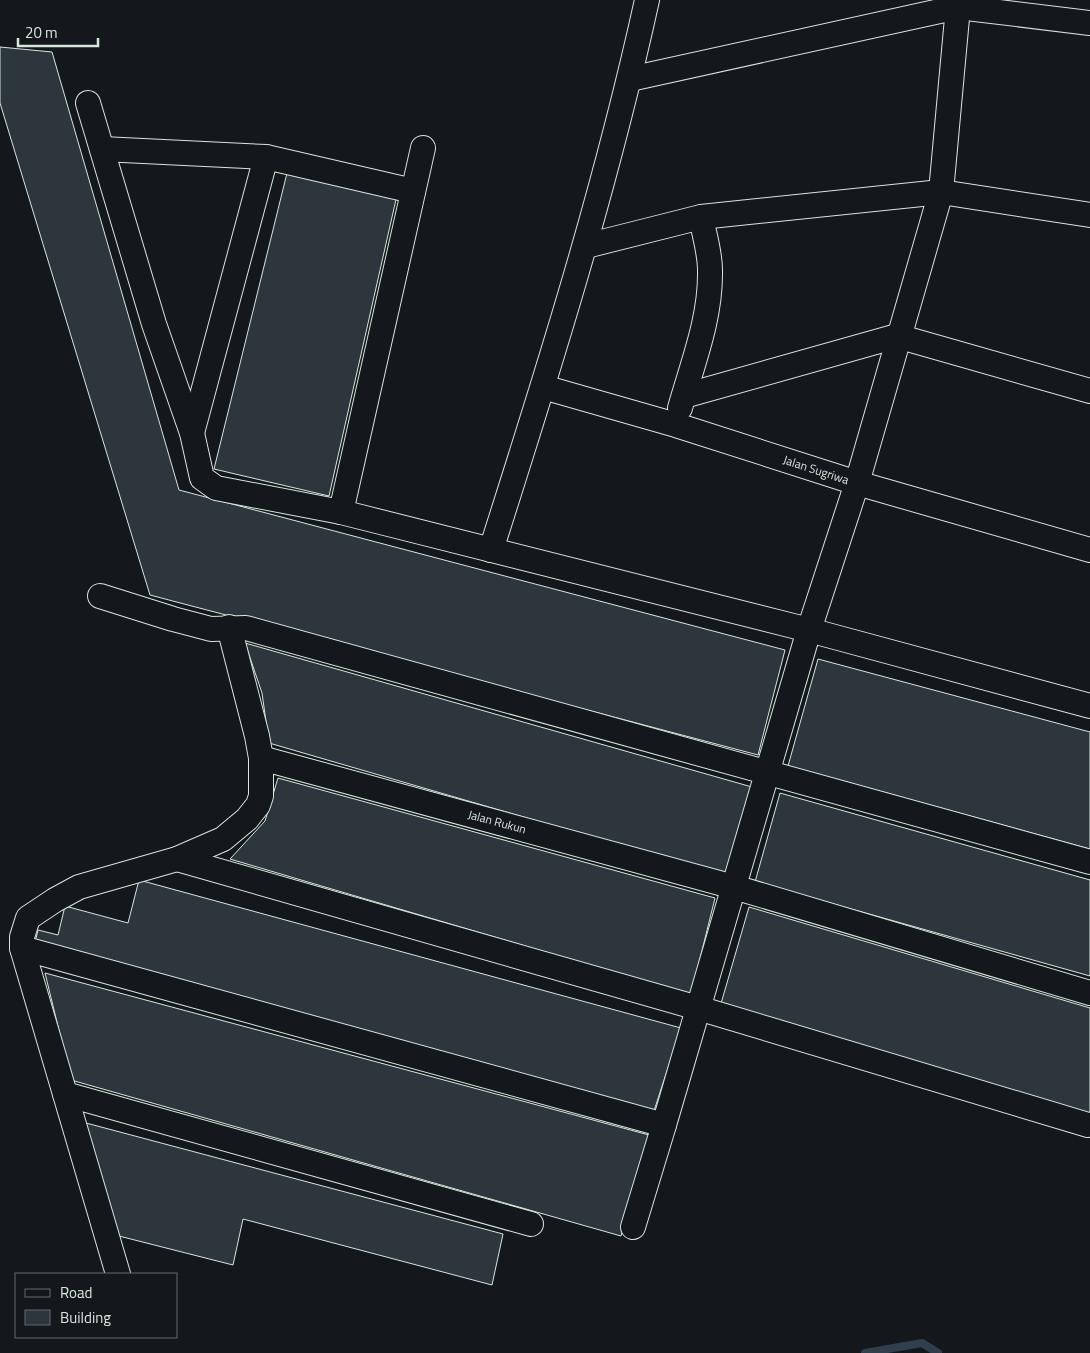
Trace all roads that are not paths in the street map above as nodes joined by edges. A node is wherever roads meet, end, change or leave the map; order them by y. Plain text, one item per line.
1 (647, 0) edge
2 (957, 3) edge
3 (1090, 23) edge
4 (630, 79) junction
5 (88, 103) dead end
6 (423, 148) dead end
7 (102, 149) junction
8 (266, 157) junction
9 (414, 191) junction
10 (941, 192) junction
11 (1090, 214) edge
12 (701, 217) junction
13 (586, 246) junction
14 (898, 336) junction
15 (543, 387) junction
16 (1090, 391) edge
17 (684, 396) junction
18 (676, 425) junction
19 (192, 433) junction
20 (856, 483) junction
21 (341, 512) junction
22 (491, 550) junction
23 (1090, 550) edge
24 (100, 596) dead end
25 (229, 627) junction
26 (809, 630) junction
27 (1090, 706) edge
28 (261, 758) junction
29 (767, 774) junction
30 (177, 859) junction
31 (1090, 862) edge
32 (734, 886) junction
33 (22, 948) junction
34 (1090, 993) edge
35 (698, 1008) junction
36 (65, 1094) junction
37 (664, 1125) junction
38 (1088, 1125) dead end
39 (531, 1224) dead end
40 (633, 1227) dead end
41 (118, 1273) edge

1 - 4 street
2 - 3 street
2 - 4 street
2 - 10 street
4 - 13 street
5 - 7 street
6 - 9 street
7 - 8 street
7 - 19 street
8 - 9 street
8 - 19 street
9 - 21 street
10 - 11 street
10 - 12 street
10 - 14 street
12 - 13 street
12 - 17 street
13 - 15 street
14 - 16 street
14 - 17 street
14 - 20 street
15 - 18 street, Jalan Sugriwa
15 - 22 street
17 - 18 street
18 - 20 street, Jalan Sugriwa
19 - 21 street
20 - 23 street, Jalan Sugriwa
20 - 26 street
21 - 22 street
22 - 26 street
24 - 25 street
25 - 28 street
25 - 29 street
26 - 27 street
26 - 29 street
28 - 30 street
28 - 32 street, Jalan Rukun
29 - 31 street
29 - 32 street
30 - 33 street
30 - 35 street
32 - 34 street, Jalan Rukun
32 - 35 street
33 - 36 street
33 - 37 street
35 - 37 street
35 - 38 street
36 - 39 street
36 - 41 street
37 - 40 street

